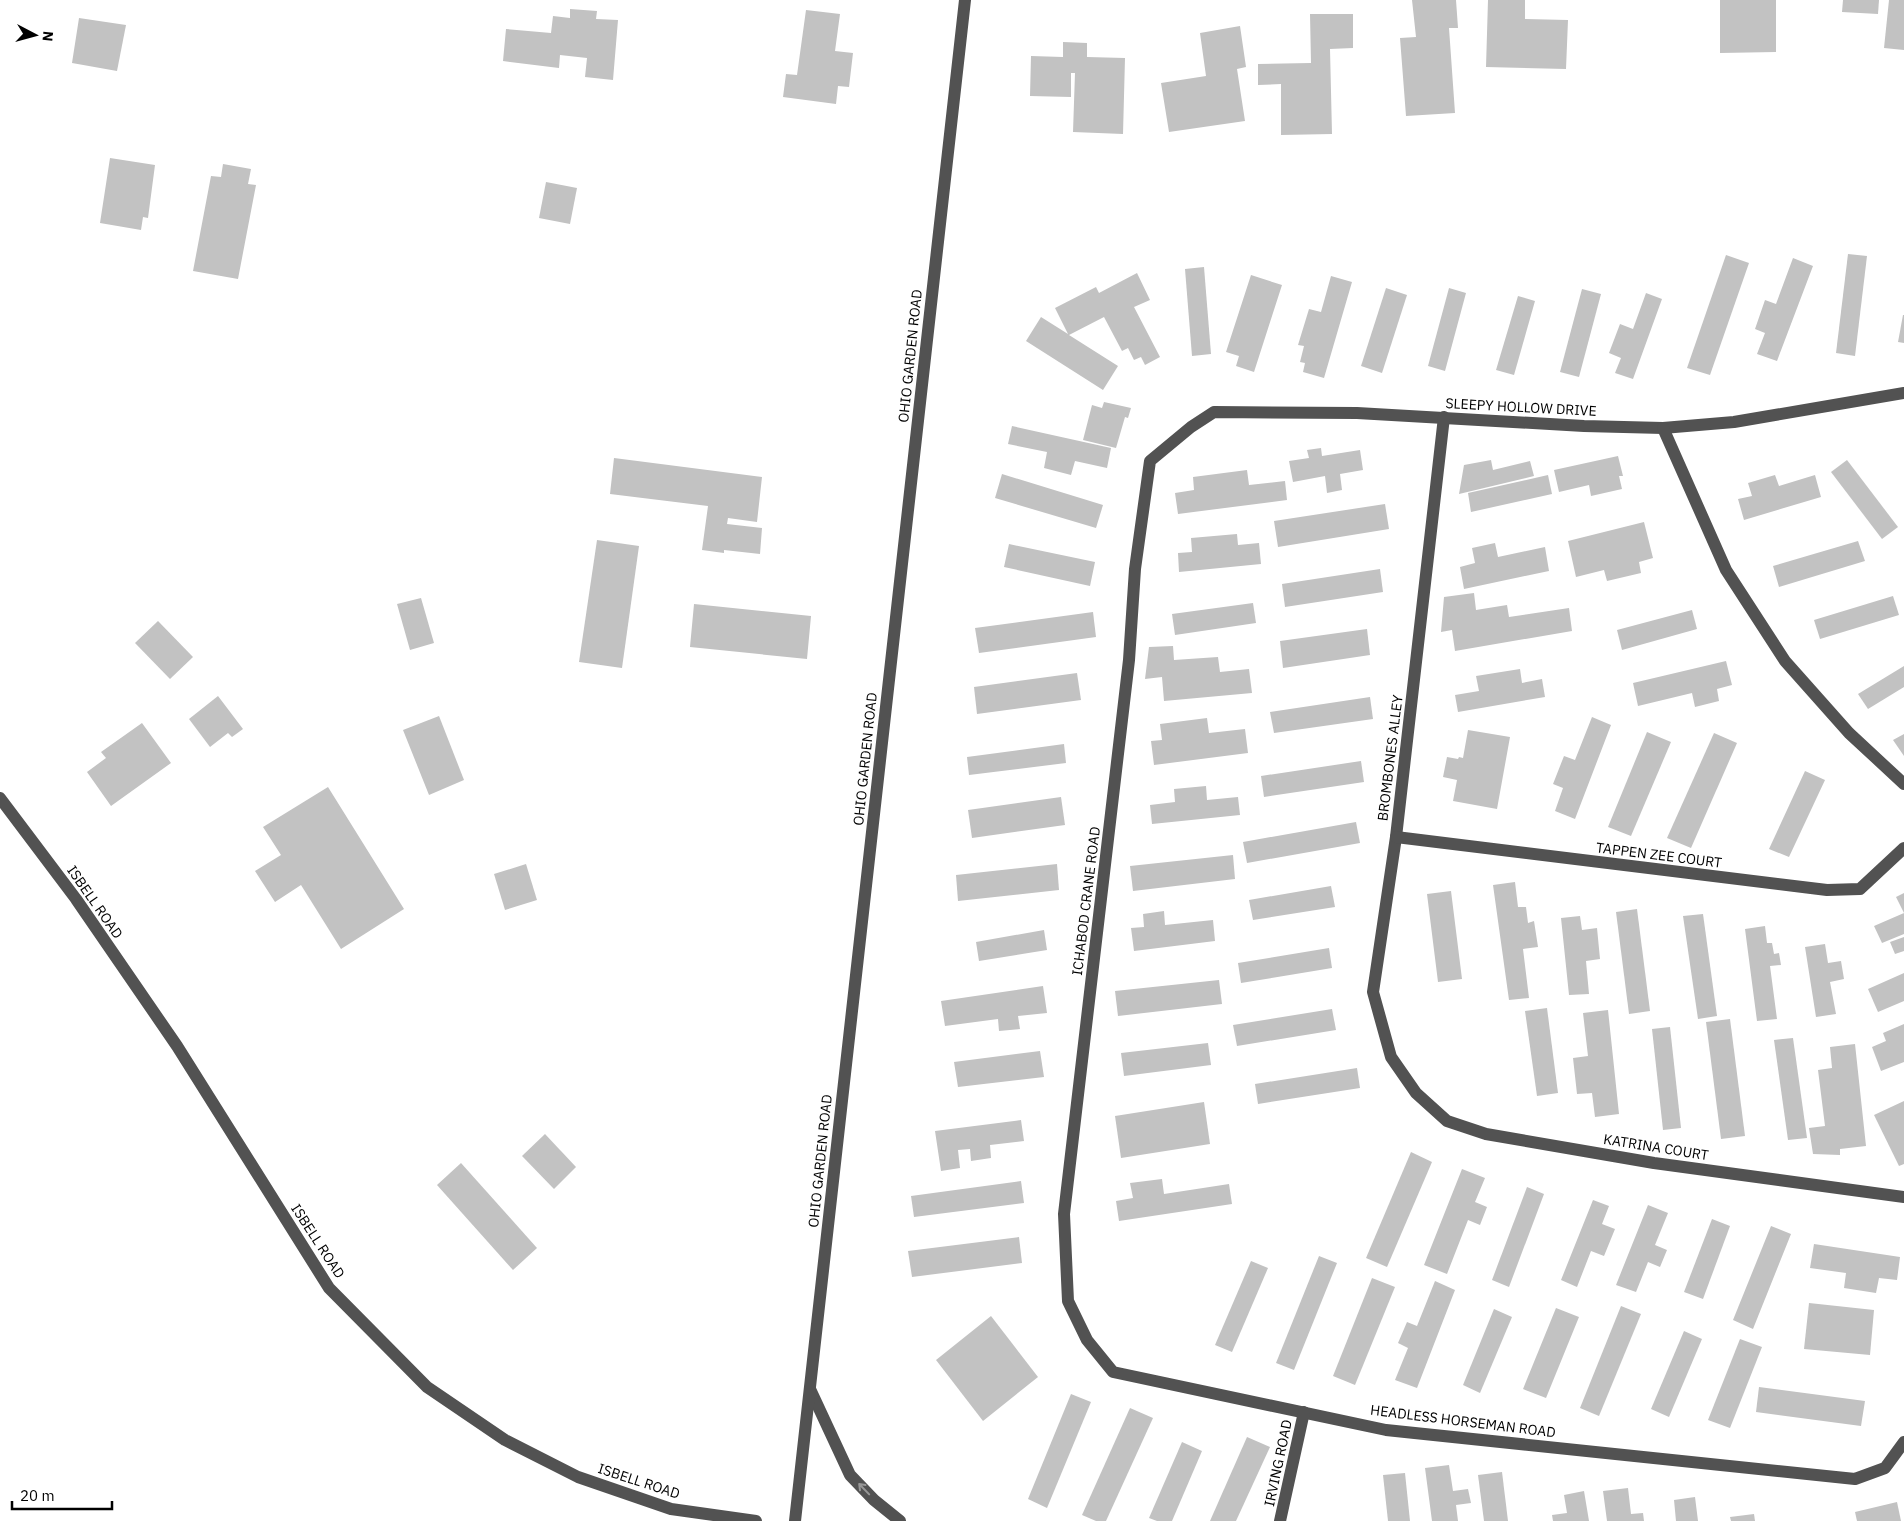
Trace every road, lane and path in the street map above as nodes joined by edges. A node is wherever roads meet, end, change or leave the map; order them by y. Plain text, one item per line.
1 (965, 0) edge
2 (1904, 393) edge
3 (1444, 417) junction
4 (1663, 428) junction
5 (1150, 461) joint
6 (1904, 784) edge
7 (0, 798) edge
8 (1396, 837) junction
9 (1904, 848) edge
10 (1416, 1093) joint
11 (1904, 1196) edge
12 (1086, 1340) joint
13 (810, 1388) junction
14 (1304, 1412) junction
15 (1904, 1442) edge
16 (756, 1521) edge
17 (795, 1521) edge
18 (900, 1521) edge
19 (1280, 1521) edge

1 - 13 street, OHIO GARDEN ROAD
2 - 4 street, SLEEPY HOLLOW DRIVE
3 - 4 street, SLEEPY HOLLOW DRIVE
3 - 5 street, SLEEPY HOLLOW DRIVE
3 - 8 street, BROMBONES ALLEY
4 - 6 street
5 - 12 street, ICHABOD CRANE ROAD
7 - 16 street, ISBELL ROAD
8 - 9 street, TAPPEN ZEE COURT
8 - 10 street, BROMBONES ALLEY
10 - 11 street, KATRINA COURT
12 - 14 street, HEADLESS HORSEMAN ROAD
13 - 17 street, OHIO GARDEN ROAD
18 -> 13 street
14 - 15 street, HEADLESS HORSEMAN ROAD
14 - 19 street, IRVING ROAD

